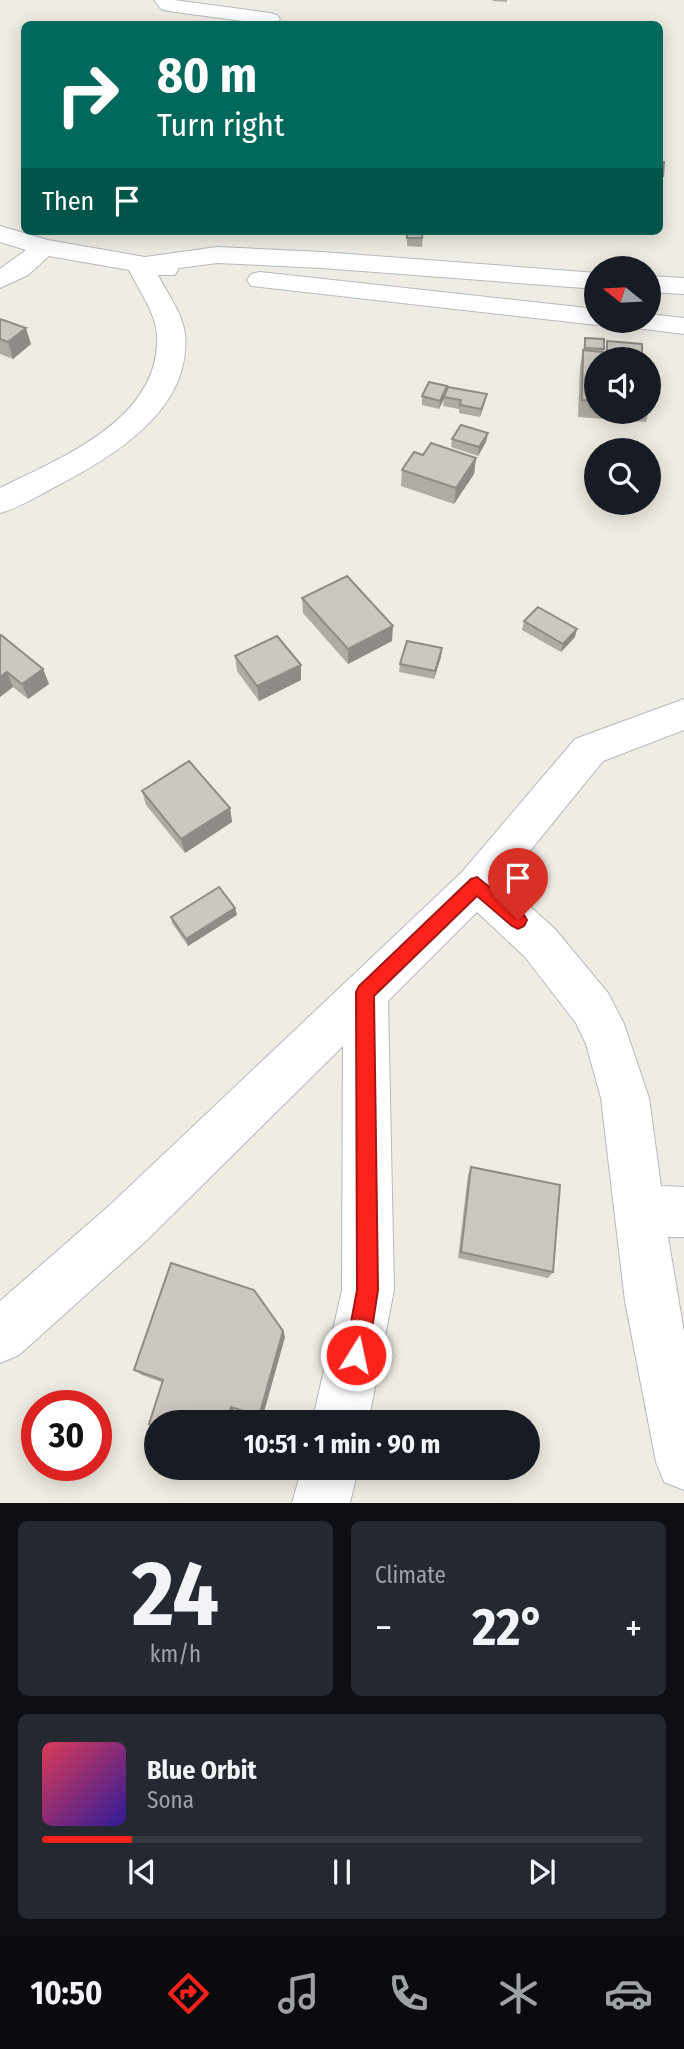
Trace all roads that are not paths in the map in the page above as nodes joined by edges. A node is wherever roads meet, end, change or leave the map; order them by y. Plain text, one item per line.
1 (164, 0) edge
2 (270, 19) dead end
3 (0, 234) edge
4 (44, 247) junction
5 (140, 266) junction
6 (0, 280) edge
7 (584, 280) edge
8 (662, 285) edge
9 (684, 286) edge
10 (584, 316) edge
11 (662, 324) edge
12 (684, 326) edge
13 (0, 502) edge
14 (684, 714) edge
15 (477, 885) junction
16 (365, 992) junction
17 (662, 1212) edge
18 (0, 1336) edge
19 (343, 1410) edge
20 (684, 1462) edge
21 (327, 1480) edge
22 (321, 1503) edge

1 - 2 street
3 - 4 street
4 - 5 street
4 - 6 street
5 - 7 street
5 - 10 street
5 - 13 street
8 - 9 street
11 - 12 street
14 - 15 street
15 - 16 street
15 - 17 street
16 - 18 street
16 - 19 street
17 - 20 street
21 - 22 street

